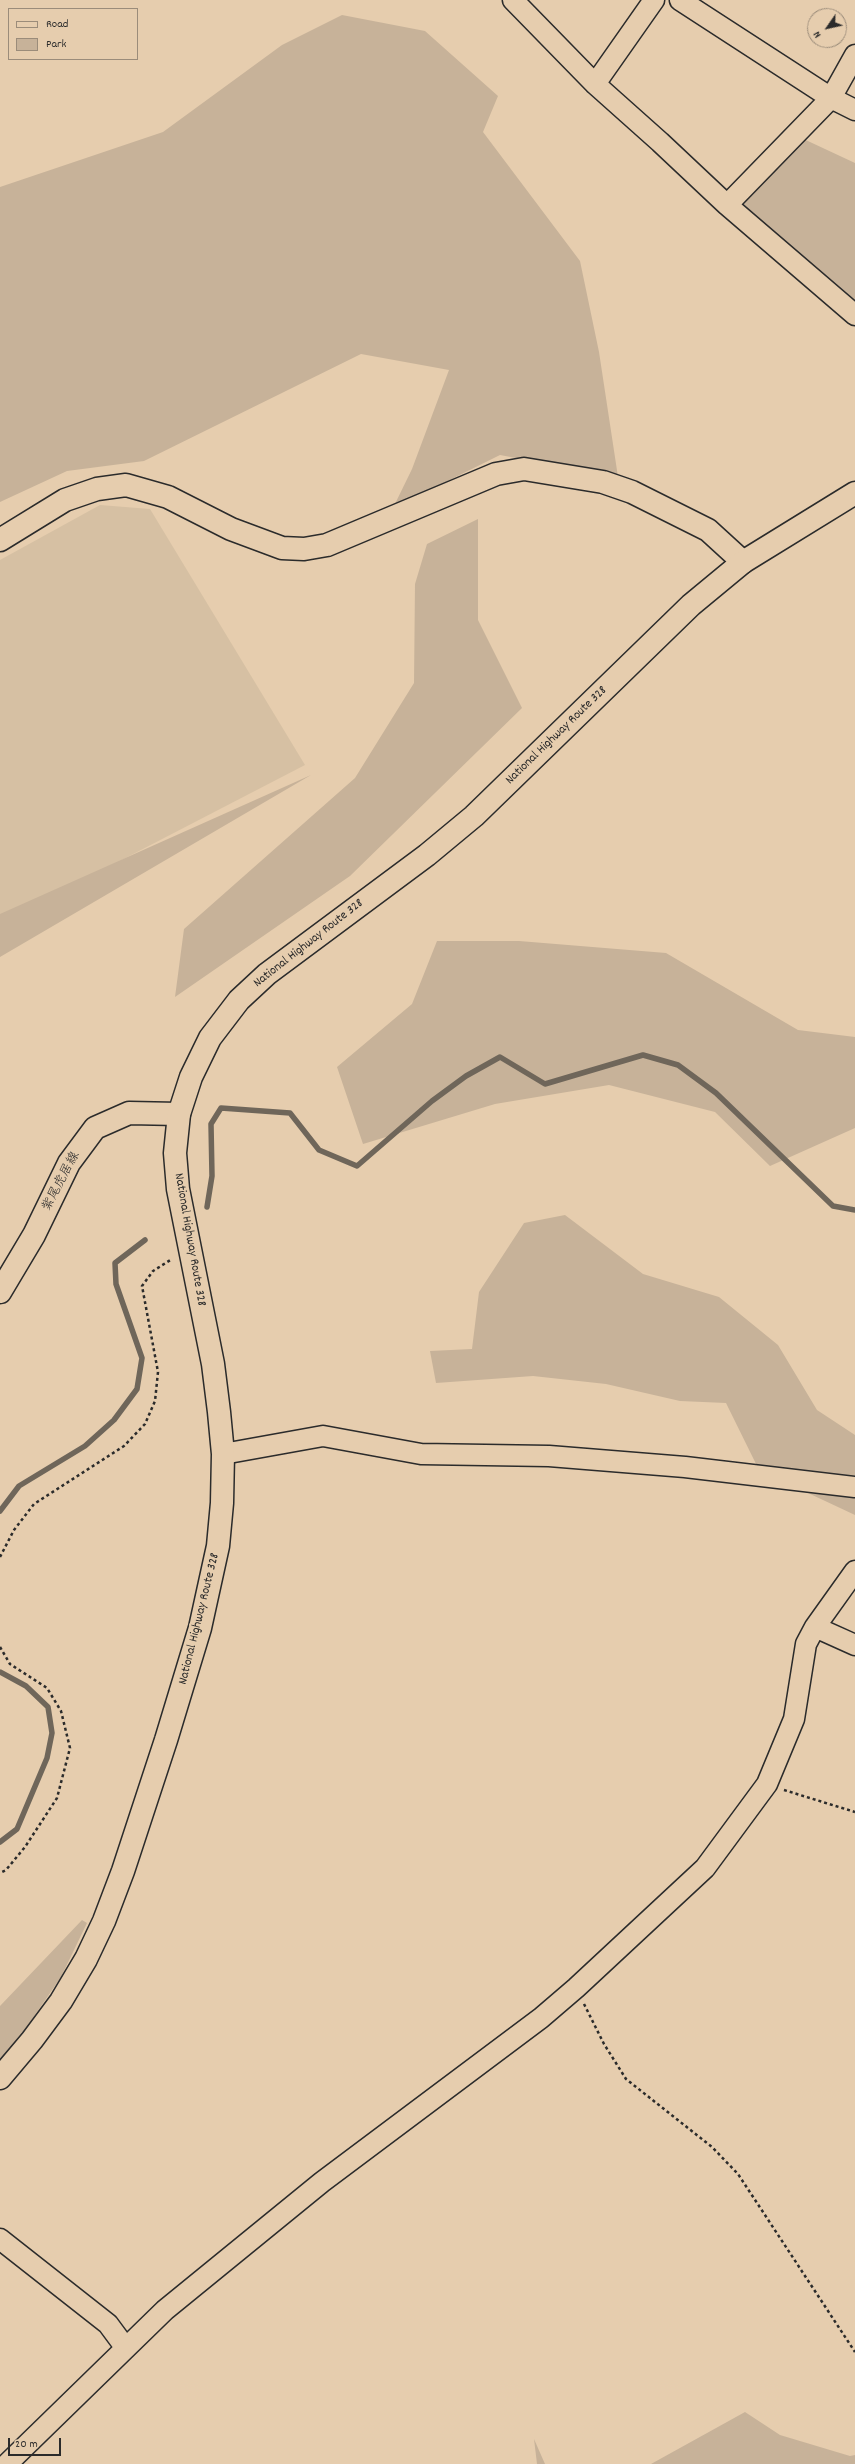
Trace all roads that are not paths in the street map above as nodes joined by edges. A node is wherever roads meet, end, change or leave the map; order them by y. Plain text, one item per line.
1 (513, 0) edge
2 (654, 0) edge
3 (680, 0) edge
4 (855, 55) edge
5 (595, 84) junction
6 (831, 98) junction
7 (855, 110) edge
8 (727, 205) junction
9 (853, 310) edge
10 (855, 493) edge
11 (0, 540) edge
12 (743, 562) junction
13 (179, 1114) junction
14 (0, 1292) edge
15 (223, 1454) junction
16 (855, 1487) edge
17 (855, 1571) edge
18 (815, 1627) junction
19 (855, 1645) edge
20 (0, 2078) edge
21 (0, 2239) edge
22 (125, 2347) junction
23 (7, 2464) edge

1 - 5 street
2 - 5 street
3 - 6 street
4 - 6 street
5 - 8 street
6 - 7 street
6 - 8 street
8 - 9 street
10 - 12 main road, National Highway Route 328
11 - 12 main road
12 - 13 main road, National Highway Route 328
13 - 14 main road, 紫尾虎居線
13 - 15 main road, National Highway Route 328
15 - 16 street
15 - 20 main road, National Highway Route 328
17 - 18 street
18 - 19 street
18 - 22 street
21 - 22 street
22 - 23 street

